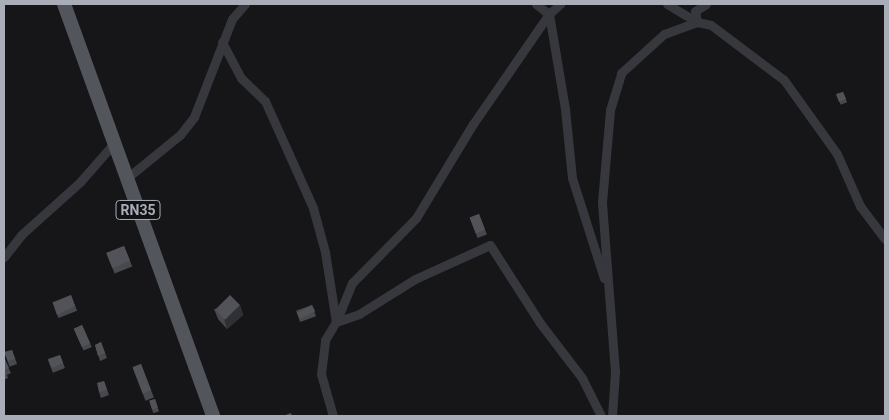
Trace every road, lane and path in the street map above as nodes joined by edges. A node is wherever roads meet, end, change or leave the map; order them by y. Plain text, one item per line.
1 (245, 4) edge
2 (536, 4) edge
3 (560, 4) edge
4 (668, 4) edge
5 (706, 4) edge
6 (69, 8) edge
7 (549, 14) junction
8 (697, 22) junction
9 (222, 42) junction
10 (115, 142) junction
11 (126, 178) junction
12 (885, 239) edge
13 (4, 257) edge
14 (610, 298) junction
15 (336, 322) junction
16 (213, 416) edge
17 (333, 416) edge
18 (601, 416) edge
19 (612, 416) edge

1 - 9 street
2 - 7 street
3 - 7 street
4 - 8 street
5 - 8 street
6 - 10 main road, RN35
7 - 14 street
7 - 15 street
8 - 12 street
8 - 14 street
9 - 11 street
9 - 15 street
10 - 11 main road, RN35
10 - 13 street
11 - 16 main road, RN35
14 - 19 street
15 - 17 street
15 - 18 street

